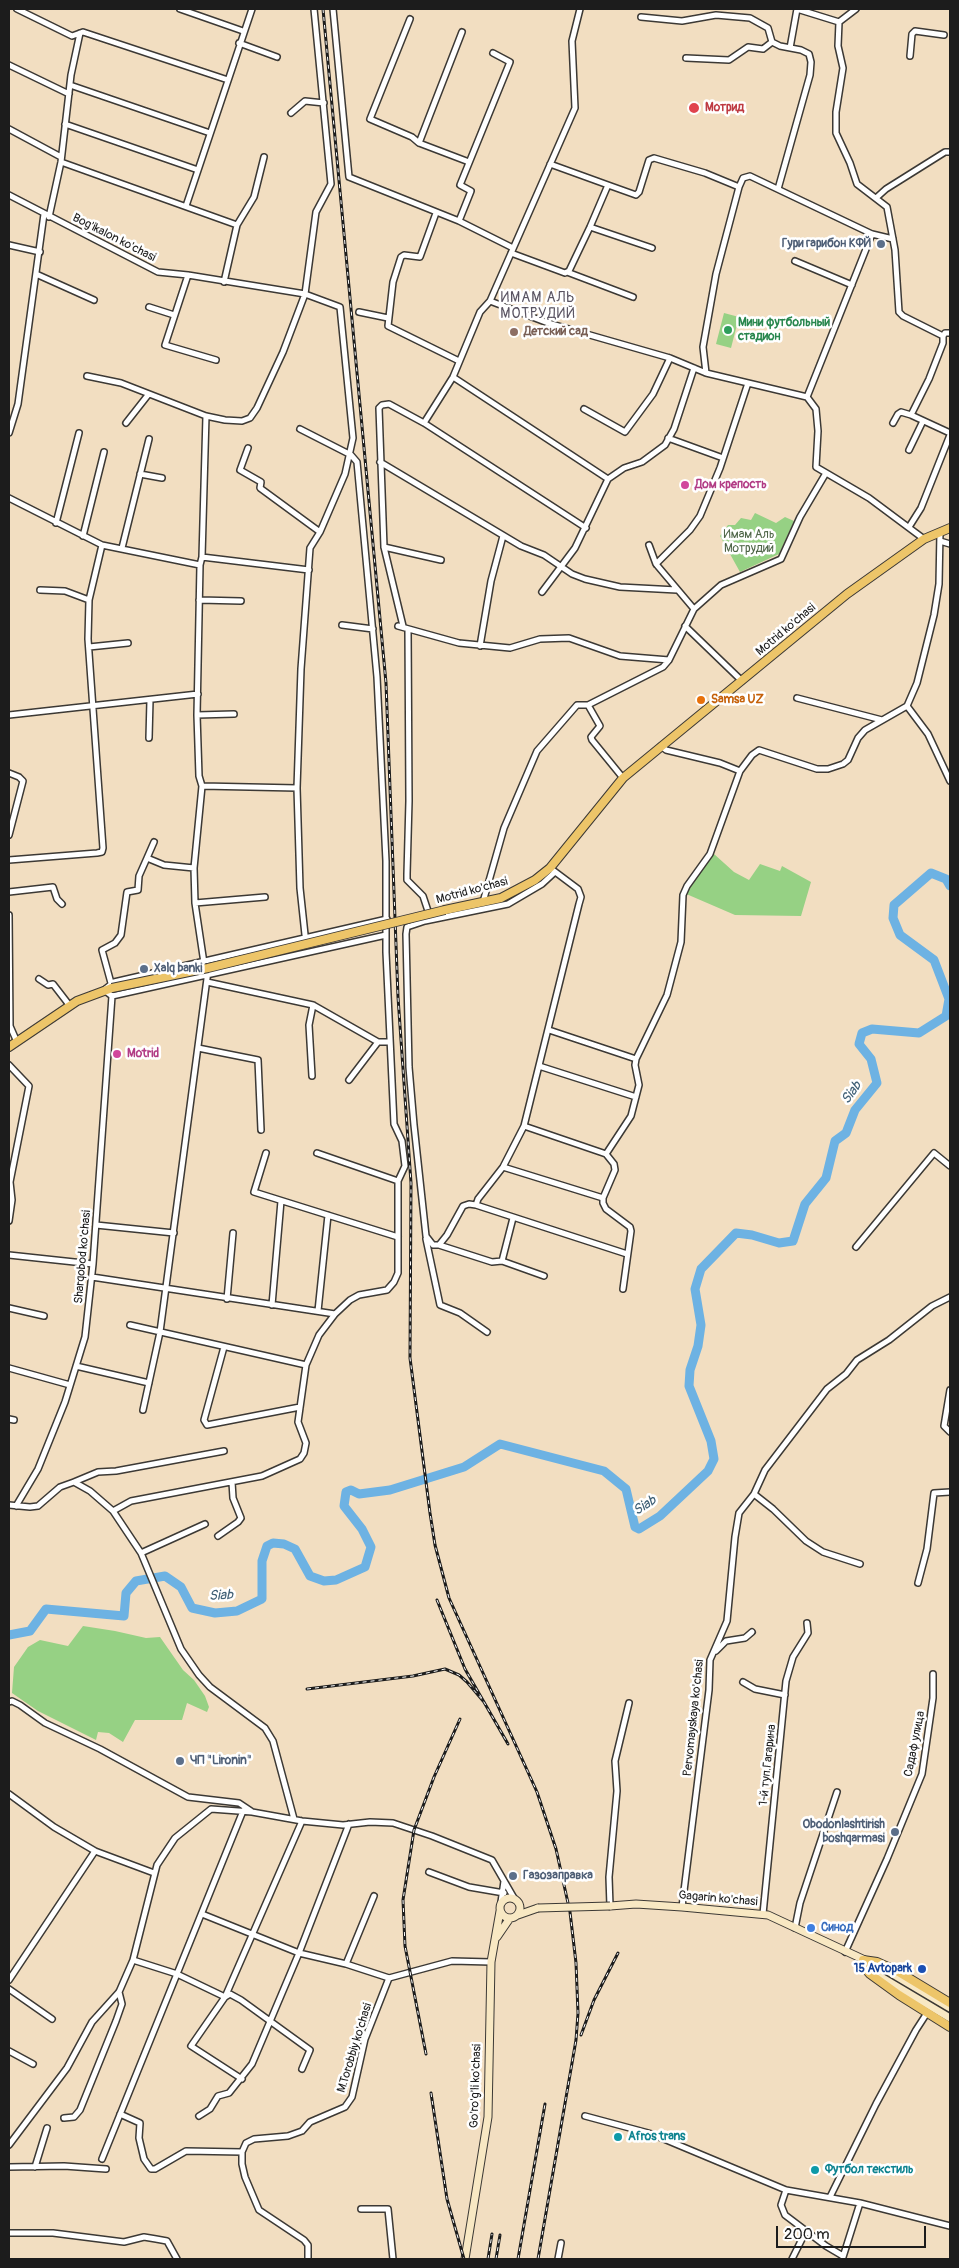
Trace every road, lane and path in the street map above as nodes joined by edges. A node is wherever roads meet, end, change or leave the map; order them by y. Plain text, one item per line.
1 (17, 9) edge
2 (180, 9) edge
3 (252, 9) edge
4 (314, 9) edge
5 (333, 9) edge
6 (580, 9) edge
7 (717, 9) edge
8 (797, 9) edge
9 (856, 9) edge
10 (716, 15) junction
11 (641, 17) dead end
12 (410, 20) dead end
13 (839, 22) junction
14 (243, 31) junction
15 (462, 32) dead end
16 (80, 33) junction
17 (944, 35) dead end
18 (772, 42) junction
19 (239, 43) junction
20 (790, 48) junction
21 (493, 53) dead end
22 (910, 56) dead end
23 (277, 57) dead end
24 (686, 58) dead end
25 (9, 66) edge
26 (228, 80) junction
27 (70, 85) junction
28 (69, 94) junction
29 (324, 103) junction
30 (291, 113) dead end
31 (66, 124) junction
32 (9, 129) edge
33 (210, 133) junction
34 (419, 143) junction
35 (950, 152) edge
36 (264, 157) dead end
37 (61, 160) junction
38 (469, 162) junction
39 (550, 164) junction
40 (198, 170) junction
41 (608, 184) junction
42 (739, 187) junction
43 (778, 189) junction
44 (9, 196) edge
45 (876, 198) junction
46 (186, 206) junction
47 (436, 213) junction
48 (47, 215) junction
49 (460, 221) junction
50 (237, 224) junction
51 (590, 227) junction
52 (872, 234) junction
53 (893, 238) junction
54 (9, 245) edge
55 (652, 248) dead end
56 (512, 250) junction
57 (40, 252) junction
58 (796, 261) dead end
59 (567, 272) junction
60 (36, 274) junction
61 (188, 275) junction
62 (224, 282) junction
63 (852, 285) junction
64 (305, 294) junction
65 (633, 297) dead end
66 (94, 300) dead end
67 (490, 301) junction
68 (149, 307) dead end
69 (359, 312) dead end
70 (174, 315) junction
71 (388, 318) junction
72 (950, 333) edge
73 (943, 336) junction
74 (670, 358) junction
75 (216, 360) dead end
76 (459, 361) junction
77 (694, 368) junction
78 (706, 373) junction
79 (87, 376) dead end
80 (452, 377) junction
81 (748, 383) junction
82 (148, 395) junction
83 (807, 397) junction
84 (584, 409) dead end
85 (910, 415) junction
86 (206, 416) junction
87 (923, 421) junction
88 (424, 423) junction
89 (893, 423) dead end
90 (126, 424) dead end
91 (300, 429) dead end
92 (9, 430) edge
93 (79, 433) dead end
94 (950, 434) edge
95 (668, 438) junction
96 (149, 439) dead end
97 (248, 448) dead end
98 (909, 450) dead end
99 (104, 452) dead end
100 (351, 455) junction
101 (723, 458) junction
102 (380, 462) junction
103 (826, 473) junction
104 (140, 474) junction
105 (162, 478) dead end
106 (608, 479) junction
107 (9, 498) edge
108 (56, 523) junction
109 (909, 527) junction
110 (586, 528) junction
111 (950, 528) edge
112 (320, 532) junction
113 (940, 532) junction
114 (83, 536) junction
115 (503, 536) junction
116 (924, 539) junction
117 (940, 541) junction
118 (950, 544) edge
119 (102, 545) junction
120 (648, 545) dead end
121 (384, 547) junction
122 (122, 548) junction
123 (202, 557) junction
124 (441, 560) dead end
125 (200, 564) junction
126 (656, 564) junction
127 (560, 566) junction
128 (309, 570) junction
129 (40, 590) dead end
130 (677, 590) junction
131 (542, 592) dead end
132 (89, 600) junction
133 (199, 600) junction
134 (241, 601) dead end
135 (694, 609) junction
136 (342, 625) dead end
137 (685, 626) junction
138 (403, 627) junction
139 (373, 629) junction
140 (128, 643) dead end
141 (480, 646) junction
142 (89, 647) junction
143 (669, 660) junction
144 (742, 681) junction
145 (198, 694) junction
146 (797, 698) dead end
147 (150, 700) junction
148 (588, 705) junction
149 (95, 706) junction
150 (907, 706) junction
151 (234, 714) dead end
152 (9, 715) edge
153 (197, 715) junction
154 (882, 720) junction
155 (149, 738) dead end
156 (661, 746) junction
157 (740, 771) junction
158 (9, 773) edge
159 (623, 778) junction
160 (950, 781) edge
161 (202, 786) junction
162 (297, 788) junction
163 (9, 835) edge
164 (154, 842) dead end
165 (147, 858) junction
166 (9, 860) edge
167 (194, 868) junction
168 (553, 870) junction
169 (9, 892) edge
170 (265, 897) dead end
171 (483, 902) junction
172 (195, 903) junction
173 (62, 904) dead end
174 (429, 914) junction
175 (9, 915) edge
176 (387, 919) junction
177 (386, 935) junction
178 (305, 942) junction
179 (220, 958) junction
180 (206, 968) junction
181 (221, 971) junction
182 (39, 979) dead end
183 (207, 982) junction
184 (110, 989) junction
185 (313, 1005) junction
186 (70, 1006) junction
187 (549, 1030) junction
188 (17, 1042) junction
189 (378, 1042) junction
190 (390, 1042) junction
191 (9, 1047) edge
192 (198, 1048) junction
193 (636, 1059) junction
194 (9, 1065) edge
195 (539, 1066) junction
196 (312, 1076) dead end
197 (349, 1080) dead end
198 (636, 1097) junction
199 (524, 1126) junction
200 (261, 1130) dead end
201 (266, 1153) dead end
202 (317, 1154) dead end
203 (606, 1154) junction
204 (950, 1166) edge
205 (503, 1167) junction
206 (398, 1180) junction
207 (603, 1198) junction
208 (281, 1201) junction
209 (476, 1205) junction
210 (328, 1215) junction
211 (513, 1218) junction
212 (9, 1221) edge
213 (96, 1225) junction
214 (174, 1233) junction
215 (234, 1233) dead end
216 (426, 1236) junction
217 (398, 1237) junction
218 (439, 1245) junction
219 (856, 1246) dead end
220 (628, 1254) junction
221 (9, 1255) edge
222 (502, 1261) junction
223 (93, 1264) junction
224 (544, 1276) dead end
225 (92, 1277) junction
226 (166, 1287) junction
227 (623, 1289) dead end
228 (950, 1297) edge
229 (227, 1298) junction
230 (272, 1305) junction
231 (9, 1308) edge
232 (318, 1311) junction
233 (334, 1314) junction
234 (44, 1316) dead end
235 (130, 1325) dead end
236 (160, 1332) junction
237 (487, 1332) dead end
238 (224, 1347) junction
239 (306, 1365) junction
240 (76, 1366) junction
241 (9, 1368) edge
242 (149, 1383) junction
243 (70, 1385) junction
244 (950, 1390) edge
245 (300, 1407) junction
246 (144, 1410) dead end
247 (950, 1432) edge
248 (224, 1451) dead end
249 (74, 1482) junction
250 (232, 1482) junction
251 (950, 1492) edge
252 (754, 1494) junction
253 (9, 1505) edge
254 (16, 1506) junction
255 (113, 1511) junction
256 (205, 1524) dead end
257 (218, 1536) dead end
258 (142, 1556) junction
259 (860, 1564) dead end
260 (918, 1583) dead end
261 (807, 1622) dead end
262 (752, 1632) dead end
263 (933, 1674) dead end
264 (742, 1682) dead end
265 (709, 1690) junction
266 (785, 1695) junction
267 (9, 1702) edge
268 (629, 1703) dead end
269 (837, 1792) dead end
270 (9, 1794) edge
271 (243, 1811) junction
272 (252, 1812) junction
273 (294, 1819) junction
274 (302, 1822) junction
275 (349, 1824) junction
276 (96, 1851) junction
277 (429, 1872) dead end
278 (154, 1873) junction
279 (504, 1881) junction
280 (504, 1893) junction
281 (374, 1896) dead end
282 (516, 1900) junction
283 (501, 1902) junction
284 (610, 1906) junction
285 (682, 1907) junction
286 (538, 1908) junction
287 (500, 1911) junction
288 (202, 1914) junction
289 (762, 1914) junction
290 (518, 1915) junction
291 (510, 1918) junction
292 (795, 1928) junction
293 (252, 1934) junction
294 (495, 1942) junction
295 (845, 1952) junction
296 (299, 1953) junction
297 (133, 1960) junction
298 (491, 1962) junction
299 (863, 1962) junction
300 (346, 1964) junction
301 (177, 1974) junction
302 (389, 1979) junction
303 (9, 1980) edge
304 (9, 1989) edge
305 (119, 1992) junction
306 (225, 1997) junction
307 (950, 2003) edge
308 (950, 2008) edge
309 (927, 2013) junction
310 (950, 2018) edge
311 (52, 2019) dead end
312 (270, 2020) junction
313 (950, 2027) edge
314 (9, 2051) edge
315 (33, 2064) dead end
316 (302, 2068) dead end
317 (242, 2078) junction
318 (120, 2114) junction
319 (199, 2116) dead end
320 (585, 2116) dead end
321 (64, 2118) dead end
322 (47, 2128) dead end
323 (9, 2145) edge
324 (242, 2152) junction
325 (102, 2159) dead end
326 (9, 2166) edge
327 (35, 2167) junction
328 (106, 2169) dead end
329 (786, 2190) junction
330 (830, 2197) junction
331 (860, 2203) junction
332 (362, 2209) dead end
333 (950, 2226) edge
334 (806, 2231) junction
335 (9, 2233) edge
336 (561, 2243) dead end
337 (842, 2258) edge
338 (177, 2259) edge
339 (308, 2259) edge
340 (392, 2259) edge
341 (464, 2259) edge
342 (558, 2259) edge
343 (792, 2259) edge

1 - 16 street
2 - 14 street
3 - 14 street
4 - 29 street
5 - 47 street
6 - 39 street
7 - 10 street
8 - 13 street
8 - 20 street
9 - 13 street
10 - 11 street
10 - 18 street
12 - 34 street
13 - 45 street
14 - 19 street
15 - 34 street
16 - 26 street
16 - 27 street
17 - 22 street
18 - 20 street
18 - 24 street
19 - 23 street
19 - 26 street
20 - 43 street
21 - 38 street
25 - 28 street
26 - 33 street
27 - 28 street
27 - 33 street
28 - 31 street
29 - 30 street
29 - 64 street
31 - 37 street
31 - 40 street
32 - 37 street
33 - 40 street
34 - 38 street
35 - 45 street
36 - 50 street
37 - 46 street
37 - 48 street
38 - 49 street
39 - 41 street
39 - 56 street
40 - 46 street
41 - 42 street
41 - 51 street
42 - 43 street
42 - 78 street
43 - 52 street
44 - 48 street, Bog'ikalon ko'chasi
45 - 53 street
46 - 50 street
47 - 49 street
47 - 71 street
48 - 57 street
48 - 61 street, Bog'ikalon ko'chasi
49 - 56 street
50 - 62 street
51 - 55 street
51 - 59 street
52 - 53 street
52 - 63 street
53 - 73 street
54 - 57 street
56 - 59 street
56 - 67 street
57 - 60 street
58 - 63 street
59 - 65 street
60 - 66 street
60 - 92 street
61 - 62 street, Bog'ikalon ko'chasi
61 - 70 street
62 - 64 street, Bog'ikalon ko'chasi
63 - 83 street
64 - 86 street
64 - 100 street, Bog'ikalon ko'chasi
67 - 74 street
67 - 76 street
68 - 70 street
69 - 71 street
70 - 75 street
71 - 76 street
72 - 73 street
73 - 85 street
74 - 77 street
74 - 84 street
76 - 80 street
77 - 78 street
77 - 95 street
78 - 81 street
79 - 82 street
80 - 88 street
80 - 106 street
81 - 83 street
81 - 101 street
82 - 86 street
82 - 90 street
83 - 103 street
85 - 87 street
85 - 89 street
86 - 123 street
87 - 94 street
87 - 98 street
88 - 102 street
88 - 110 street
91 - 100 street
93 - 108 street
94 - 109 street
95 - 101 street
95 - 106 street
96 - 104 street
97 - 112 street
99 - 114 street
100 - 112 street
100 - 139 street
101 - 126 street
102 - 115 street
102 - 121 street
103 - 109 street
103 - 135 street
104 - 105 street
104 - 122 street
106 - 110 street
107 - 108 street
108 - 114 street
109 - 116 street
110 - 127 street
111 - 113 main road, Motrid ko'chasi
112 - 128 street
113 - 116 main road, Motrid ko'chasi
113 - 117 street
114 - 119 street
115 - 127 street
115 - 141 street
116 - 144 main road, Motrid ko'chasi
117 - 118 street
117 - 150 street
119 - 122 street
119 - 132 street
120 - 126 street
121 - 124 street
121 - 138 street
122 - 125 street
123 - 125 street
123 - 128 street
125 - 133 street
126 - 130 street
127 - 130 street
127 - 131 street
128 - 162 street
129 - 132 street
130 - 135 street
132 - 142 street
133 - 134 street
133 - 145 street
135 - 137 street
136 - 139 street
137 - 143 street
137 - 144 street
138 - 141 street
138 - 174 street
139 - 176 street
140 - 142 street
141 - 143 street
142 - 149 street
143 - 148 street
144 - 156 main road, Motrid ko'chasi
145 - 147 street
145 - 153 street
146 - 154 street
147 - 149 street
147 - 155 street
148 - 159 street
148 - 171 street
149 - 152 street
149 - 166 street
150 - 154 street
150 - 160 street
151 - 153 street
153 - 161 street
154 - 157 street
156 - 157 street
156 - 159 main road, Motrid ko'chasi
157 - 193 street
158 - 163 street
159 - 168 main road, Motrid ko'chasi
161 - 162 street
161 - 167 street
162 - 178 street
164 - 165 street
165 - 167 street
165 - 184 street, Sharqobod ko'chasi
167 - 172 street
168 - 171 main road, Motrid ko'chasi
168 - 187 street
168 - 216 street
169 - 173 street
170 - 172 street
171 - 174 main road, Motrid ko'chasi, bridge
172 - 180 street
174 - 178 main road, Motrid ko'chasi, bridge
175 - 188 street
176 - 177 street
176 - 178 street
177 - 181 street
177 - 190 street
178 - 179 street
178 - 180 main road, Motrid ko'chasi, bridge
179 - 180 street
179 - 181 street
180 - 181 street
180 - 183 street
180 - 184 main road, Motrid ko'chasi, bridge
182 - 186 street
183 - 185 street
183 - 192 street
184 - 186 main road, Motrid ko'chasi
184 - 213 street, Sharqobod ko'chasi
185 - 189 street
185 - 196 street
186 - 188 main road, Motrid ko'chasi
187 - 193 street
187 - 195 street
188 - 191 main road, Motrid ko'chasi
189 - 190 street
189 - 197 street
190 - 206 street
192 - 200 street
192 - 214 street
193 - 198 street
194 - 212 street
195 - 198 street
195 - 199 street
198 - 203 street
199 - 203 street
199 - 205 street
201 - 208 street
202 - 206 street
203 - 207 street
204 - 219 street
205 - 207 street
205 - 209 street
206 - 217 street
207 - 220 street
208 - 210 street
208 - 230 street
209 - 211 street
209 - 218 street
210 - 217 street
210 - 232 street
211 - 220 street
211 - 222 street
213 - 214 street
213 - 223 street, Sharqobod ko'chasi
214 - 226 street
215 - 229 street
216 - 218 street
216 - 237 street
217 - 233 street
218 - 222 street
220 - 227 street
221 - 223 street
222 - 224 street
223 - 225 street, Sharqobod ko'chasi
225 - 226 street
225 - 240 street, Sharqobod ko'chasi
226 - 229 street
226 - 236 street
228 - 252 street, Pervomayskaya ko'chasi
229 - 230 street
230 - 232 street
231 - 234 street
232 - 233 street
233 - 239 street
235 - 236 street
236 - 238 street
236 - 242 street
238 - 239 street
238 - 245 street
239 - 245 street
240 - 242 street
240 - 243 street, Sharqobod ko'chasi
241 - 243 street
242 - 246 street
243 - 254 street, Sharqobod ko'chasi
244 - 247 street
245 - 250 street
248 - 249 street
249 - 254 street
249 - 255 street
250 - 255 street
250 - 257 street
251 - 260 street
252 - 259 street
252 - 265 street, Pervomayskaya ko'chasi
253 - 254 street
255 - 258 street
256 - 258 street
258 - 273 street
261 - 266 street, 1-й туп.Гагарина
262 - 265 street
263 - 295 street, Садаф улица
264 - 266 street
265 - 285 street, Pervomayskaya ko'chasi
266 - 289 street, 1-й туп.Гагарина
267 - 272 street
268 - 284 street
269 - 292 street
270 - 276 street
271 - 272 street
271 - 278 street
271 - 288 street
272 - 273 street
273 - 274 street
274 - 275 street
274 - 293 street
275 - 279 street
275 - 296 street
276 - 278 street
276 - 303 street
277 - 280 street
278 - 297 street
279 - 280 street
279 - 282 street
280 - 283 street
281 - 300 street
282 - 283 main road
282 - 286 main road
282 - 290 main road
283 - 287 main road
284 - 285 main road, Gagarin ko'chasi
284 - 286 main road, Gagarin ko'chasi, bridge
285 - 289 main road, Gagarin ko'chasi
286 - 290 main road
287 - 291 main road
287 - 294 main road, Go'ro'g'li ko'chasi
288 - 293 street
288 - 301 street
289 - 292 main road, Gagarin ko'chasi
290 - 291 main road
291 - 294 main road, Go'ro'g'li ko'chasi
292 - 295 main road, Gagarin ko'chasi
293 - 296 street
293 - 306 street
294 - 298 main road, Go'ro'g'li ko'chasi
295 - 299 main road, Gagarin ko'chasi
296 - 300 street
296 - 312 street
297 - 301 street
297 - 305 street
298 - 302 street
298 - 341 main road, Go'ro'g'li ko'chasi
299 - 307 main road
299 - 308 main road, Gagarin ko'chasi
299 - 309 main road
299 - 310 main road, Gagarin ko'chasi
300 - 302 street
301 - 306 street
301 - 318 street
302 - 324 street, M.Torobbiy ko'chasi
304 - 311 street
305 - 321 street
305 - 323 street
306 - 312 street
306 - 317 street
309 - 313 main road
309 - 330 street
312 - 316 street
312 - 317 street
314 - 315 street
317 - 319 street
318 - 324 street
318 - 325 street
320 - 329 street
322 - 327 street
324 - 339 street
326 - 327 street
327 - 328 street
329 - 330 street
329 - 334 street
330 - 331 street
331 - 333 street
331 - 337 street
332 - 340 street
334 - 337 street
334 - 343 street
335 - 338 street
336 - 342 street

